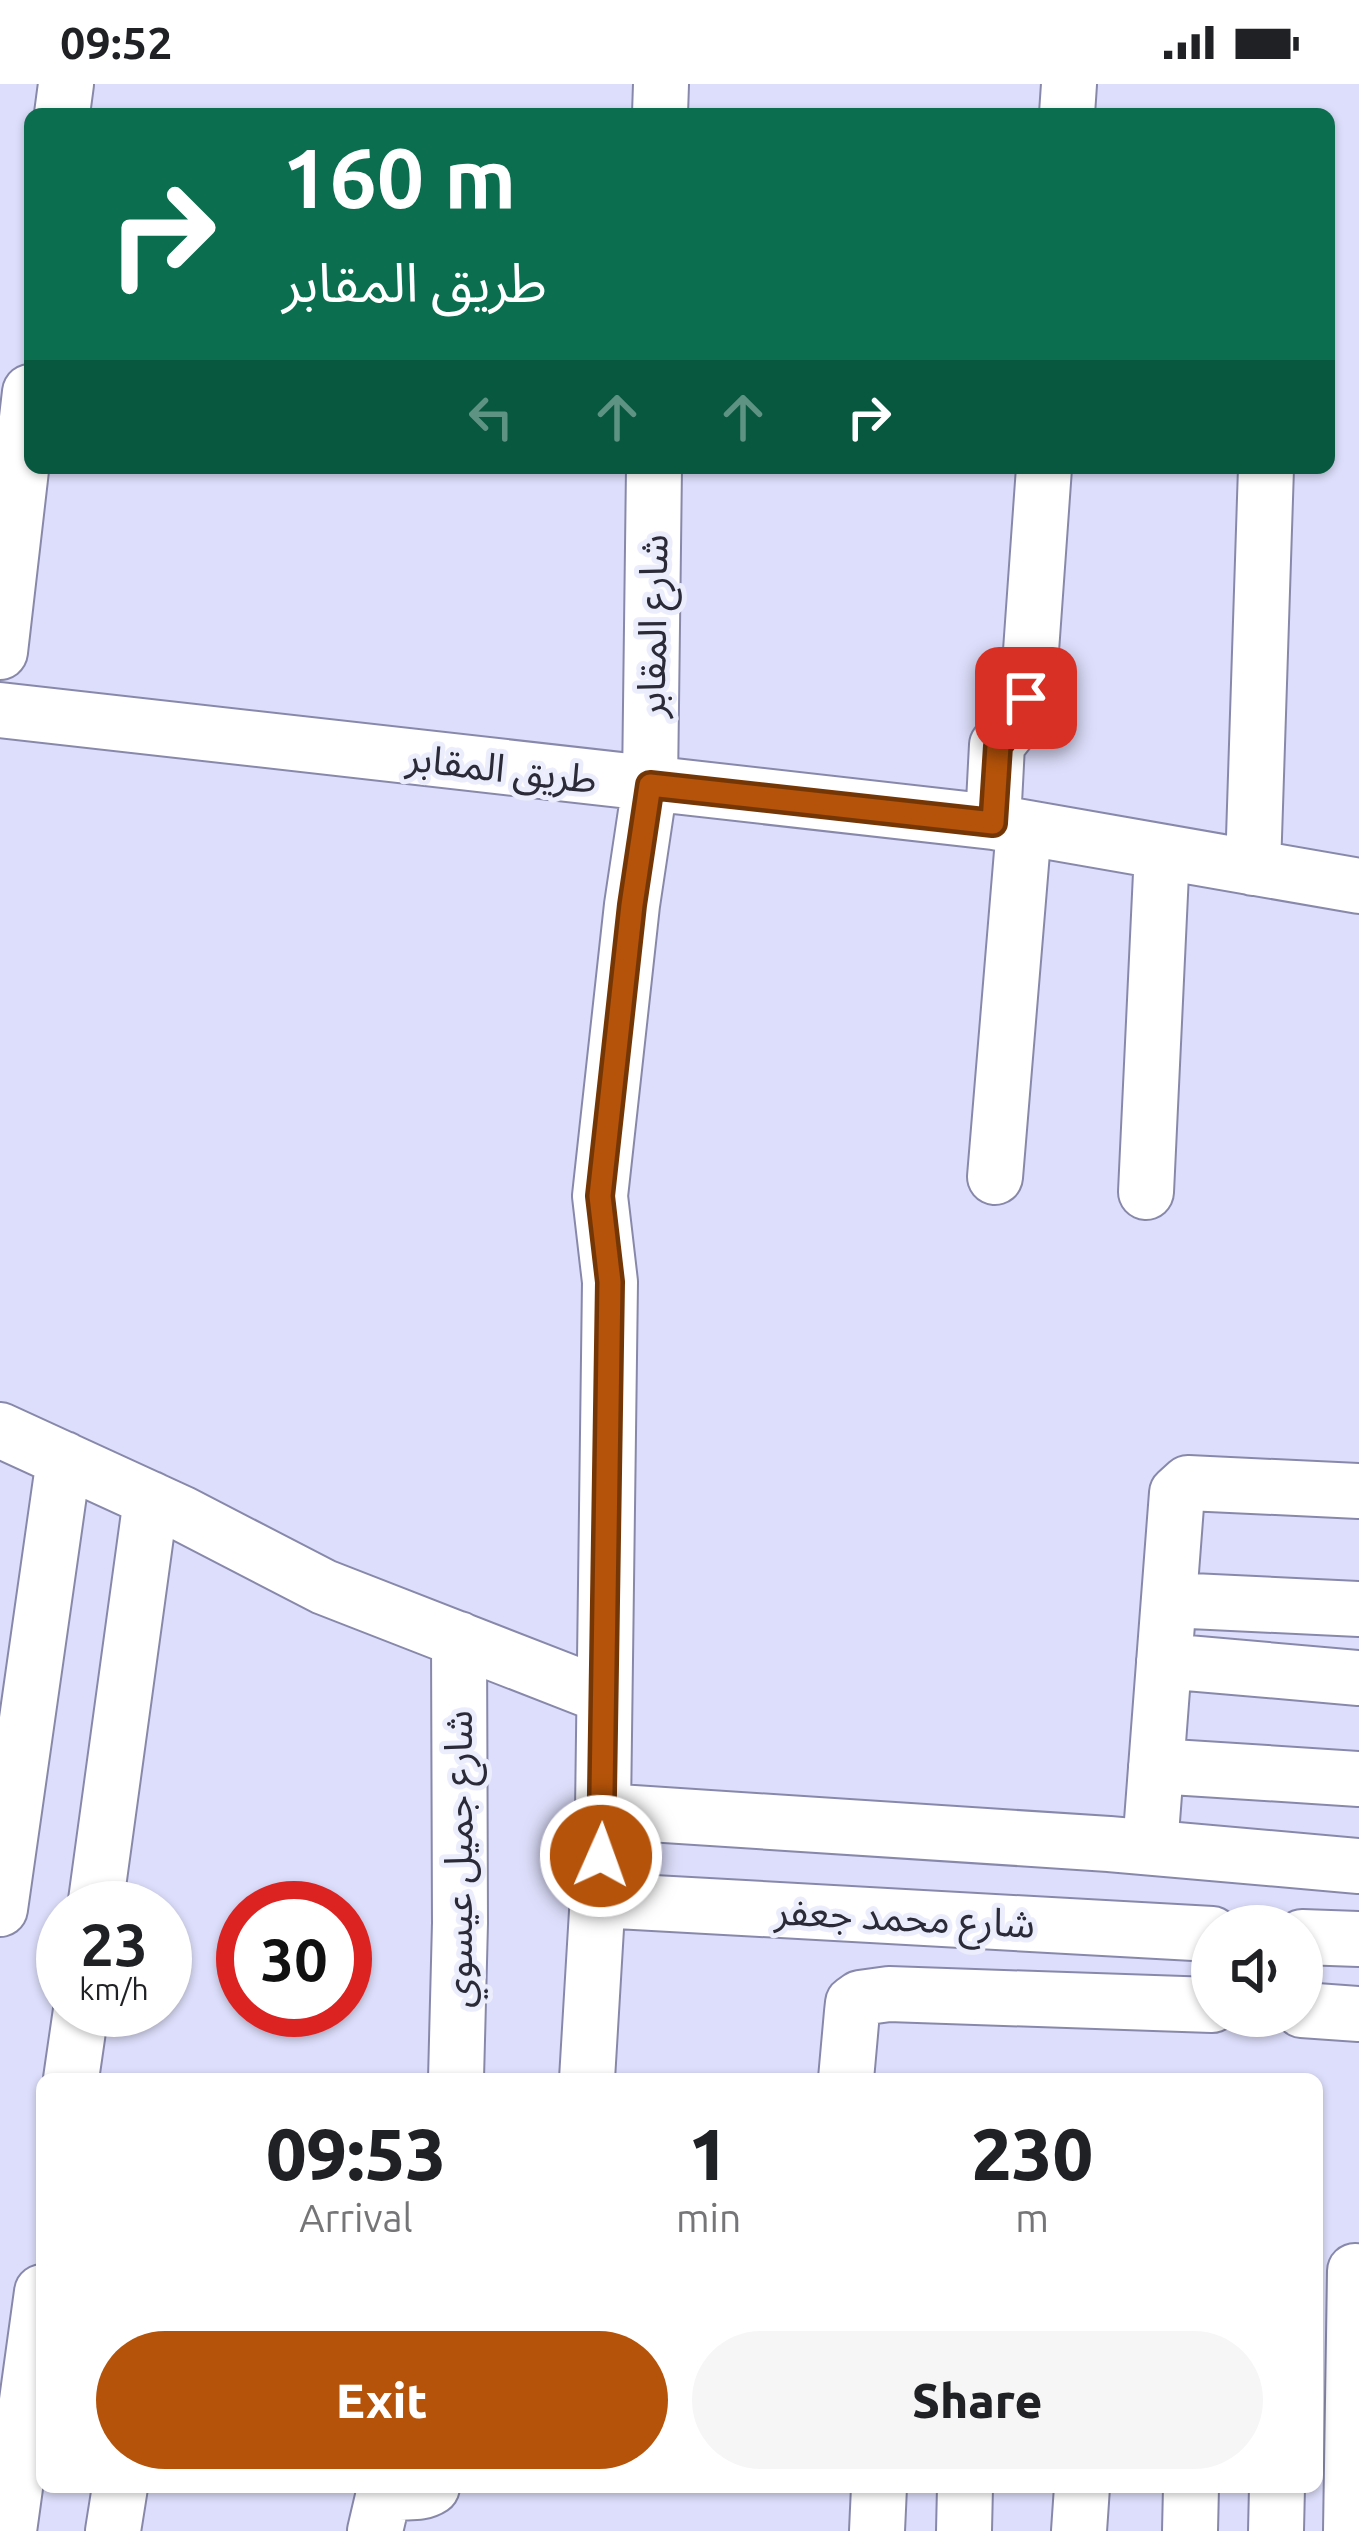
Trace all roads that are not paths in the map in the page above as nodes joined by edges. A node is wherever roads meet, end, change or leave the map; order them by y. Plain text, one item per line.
1 (24, 444) edge
2 (655, 474) edge
3 (1043, 474) edge
4 (1266, 474) edge
5 (0, 652) edge
6 (0, 710) edge
7 (650, 785) junction
8 (1009, 826) junction
9 (1162, 852) junction
10 (1253, 868) junction
11 (1359, 886) edge
12 (995, 1177) dead end
13 (1146, 1192) dead end
14 (0, 1430) edge
15 (64, 1459) junction
16 (1359, 1491) edge
17 (151, 1499) junction
18 (1170, 1600) junction
19 (1359, 1609) edge
20 (459, 1639) junction
21 (1164, 1660) junction
22 (1359, 1678) edge
23 (604, 1696) junction
24 (1156, 1766) junction
25 (1359, 1779) edge
26 (603, 1811) junction
27 (1150, 1847) junction
28 (1359, 1866) edge
29 (99, 1881) edge
30 (598, 1900) junction
31 (0, 1909) edge
32 (1191, 1933) edge
33 (1323, 1938) edge
34 (1359, 1939) edge
35 (1191, 2004) edge
36 (1323, 2011) edge
37 (1359, 2014) edge
38 (77, 2037) edge
39 (72, 2073) edge
40 (456, 2073) edge
41 (587, 2073) edge
42 (847, 2073) edge
43 (1344, 2270) edge
44 (36, 2335) edge
45 (119, 2493) edge
46 (403, 2493) edge
47 (432, 2493) edge
48 (879, 2493) edge
49 (965, 2493) edge
50 (1082, 2493) edge
51 (1191, 2493) edge
52 (1277, 2493) edge
53 (9, 2531) edge
54 (113, 2531) edge
55 (375, 2531) edge
56 (435, 2531) edge
57 (877, 2531) edge
58 (964, 2531) edge
59 (1079, 2531) edge
60 (1190, 2531) edge
61 (1276, 2531) edge
62 (1352, 2531) edge

1 - 5 street
2 - 7 street, شارع المقابر
3 - 8 street
4 - 10 street
6 - 7 street, طريق المقابر
7 - 8 street, طريق المقابر
7 - 23 street, شارع المقابر
8 - 9 street, طريق المقابر
8 - 12 street
9 - 10 street, طريق المقابر
9 - 13 street
10 - 11 street, طريق المقابر
14 - 15 street
15 - 17 street
15 - 31 street
16 - 18 street
17 - 20 street
17 - 29 street
18 - 19 street
18 - 21 street
20 - 23 street
20 - 40 street, شارع جميل عيسوي
21 - 22 street
21 - 24 street
23 - 26 street, شارع المقابر
24 - 25 street
24 - 27 street
26 - 27 street
26 - 30 street, شارع المقابر
27 - 28 street
30 - 32 street, شارع محمد جعفر
30 - 41 street, شارع المقابر
33 - 34 street
35 - 42 street
36 - 37 street
38 - 39 street
43 - 62 street
44 - 53 street
45 - 54 street
46 - 55 street
47 - 56 street
48 - 57 street
49 - 58 street
50 - 59 street
51 - 60 street
52 - 61 street

